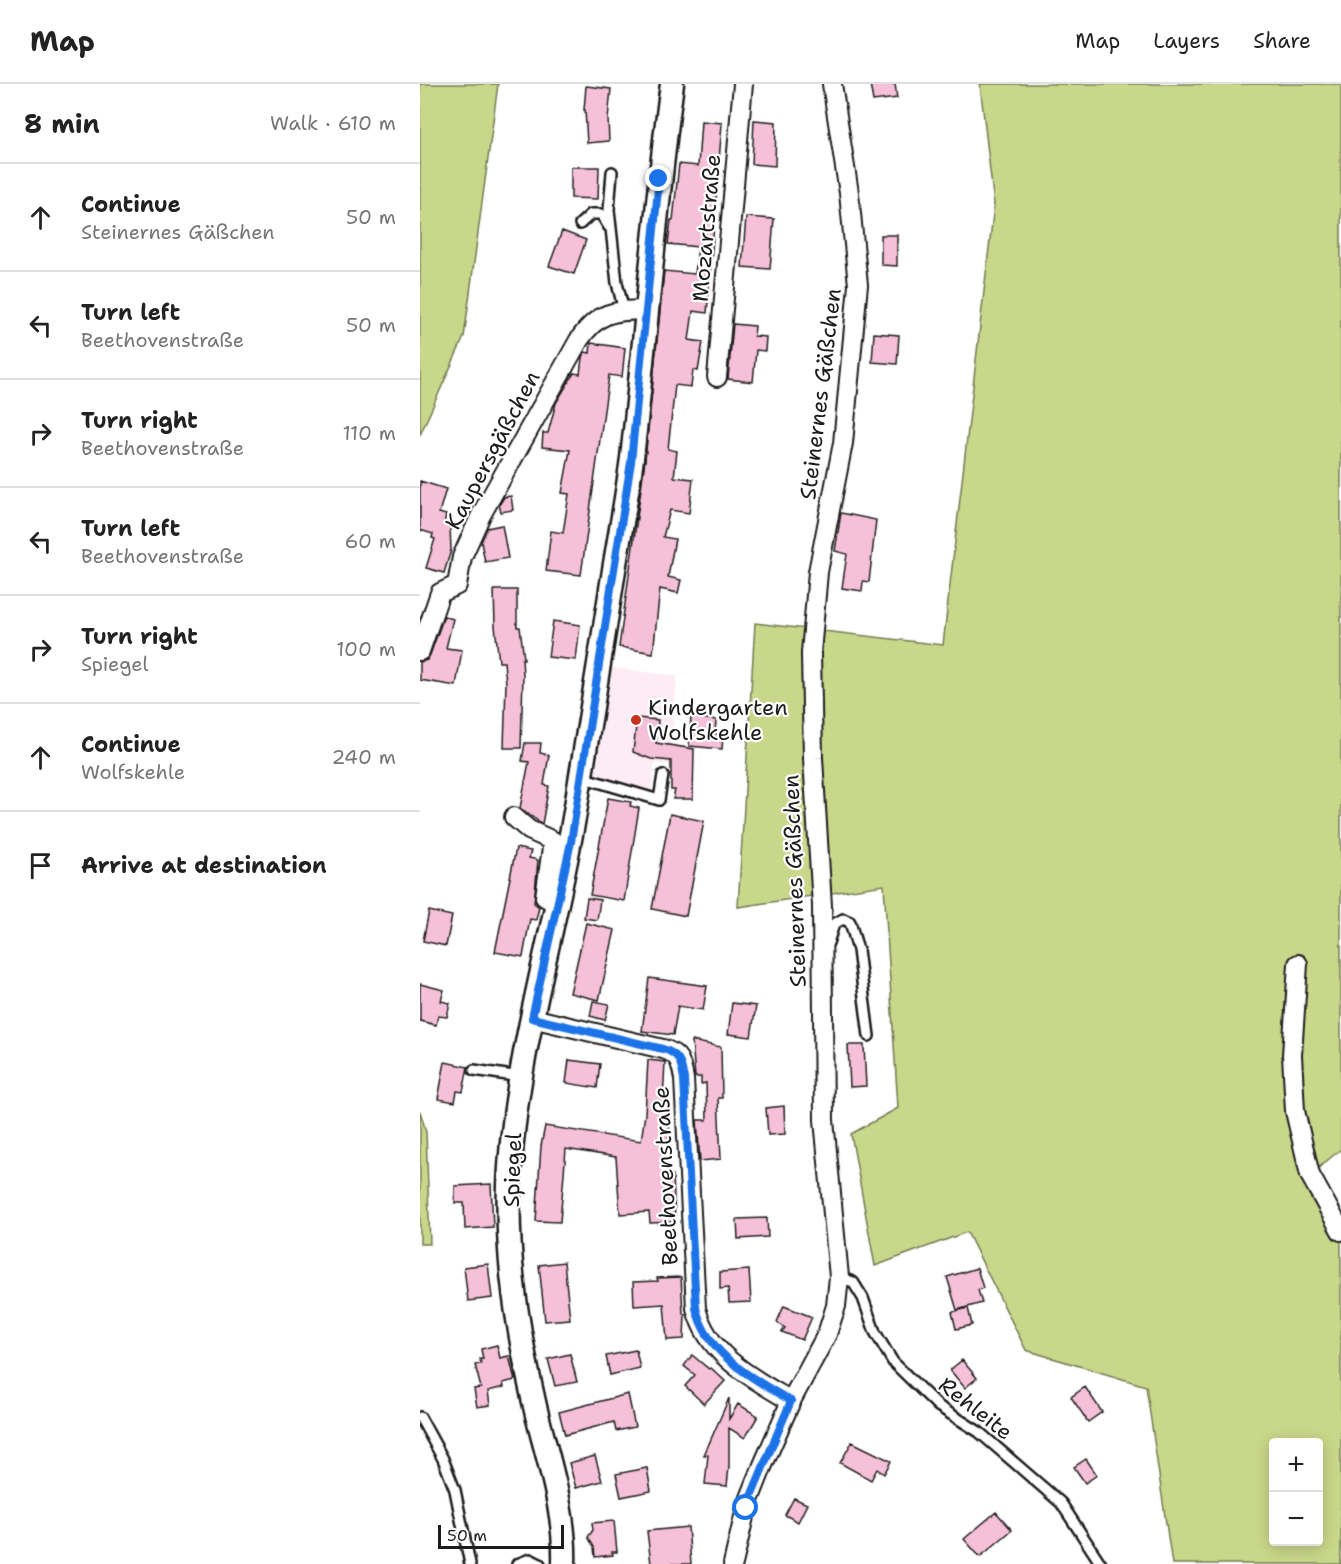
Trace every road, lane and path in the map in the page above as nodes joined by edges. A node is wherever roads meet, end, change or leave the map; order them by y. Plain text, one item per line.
1 (672, 84) edge
2 (743, 84) edge
3 (832, 84) edge
4 (612, 172) dead end
5 (580, 224) dead end
6 (611, 232) junction
7 (647, 310) junction
8 (624, 311) junction
9 (717, 377) dead end
10 (420, 651) edge
11 (663, 775) dead end
12 (581, 777) junction
13 (514, 817) dead end
14 (557, 904) junction
15 (823, 957) junction
16 (1298, 964) dead end
17 (532, 1018) junction
18 (869, 1036) dead end
19 (474, 1070) dead end
20 (520, 1077) junction
21 (1341, 1231) edge
22 (839, 1277) junction
23 (791, 1401) junction
24 (420, 1417) edge
25 (734, 1558) edge
26 (470, 1564) edge
27 (517, 1564) edge
28 (540, 1564) edge
29 (564, 1564) edge
30 (1101, 1564) edge

1 - 7 street, Spiegel
2 - 9 street, Mozartstraße
3 - 15 street, Steinernes Gäßchen
4 - 6 lane
5 - 6 lane
6 - 8 lane
7 - 8 street, Kaupersgäßchen
7 - 12 street, Spiegel
8 - 10 street, Kaupersgäßchen
11 - 12 lane
12 - 14 street, Spiegel
13 - 14 street
14 - 17 street, Spiegel
15 - 18 lane
15 - 22 street, Steinernes Gäßchen
16 - 21 street
17 - 20 street, Spiegel
17 - 23 street, Beethovenstraße
19 - 20 lane
20 - 29 street, Spiegel
22 - 23 street, Steinernes Gäßchen
22 - 30 lane, Rehleite
23 - 25 street, Steinernes Gäßchen
24 - 26 lane
27 - 28 lane

